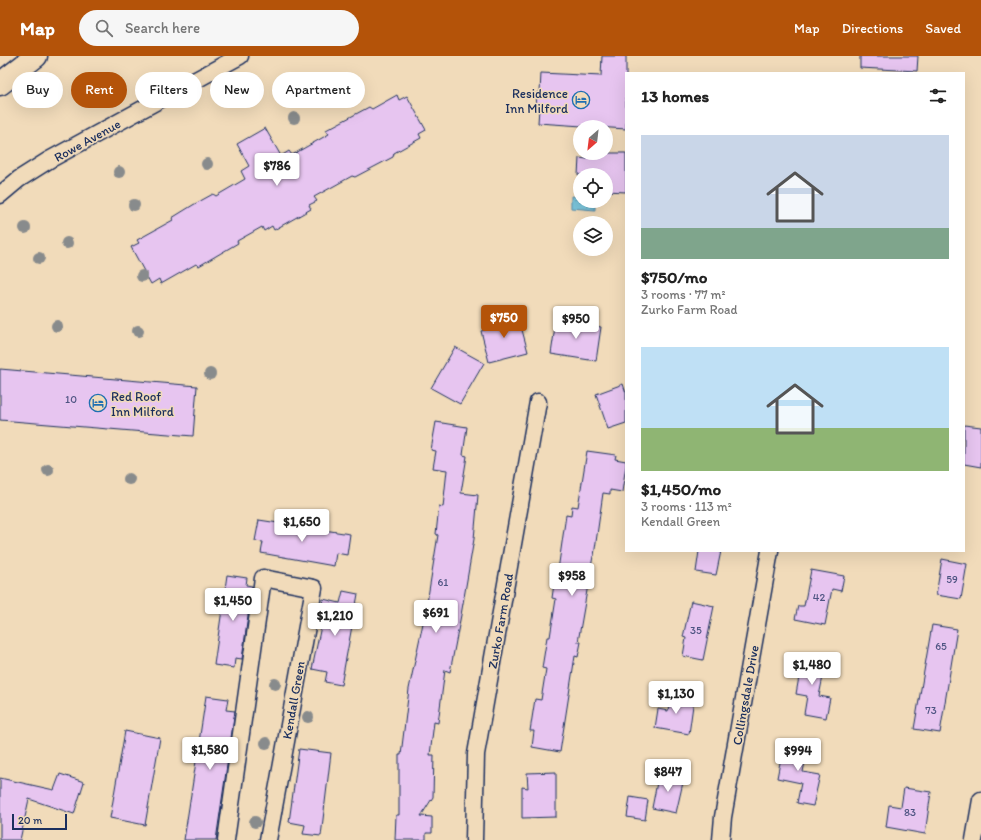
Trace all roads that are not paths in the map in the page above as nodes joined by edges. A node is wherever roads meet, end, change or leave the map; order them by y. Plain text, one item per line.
1 (36, 56) edge
2 (240, 56) edge
3 (0, 84) edge
4 (0, 195) edge
5 (538, 402) dead end
6 (770, 552) edge
7 (981, 800) edge
8 (226, 840) edge
9 (268, 840) edge
10 (474, 840) edge
11 (721, 840) edge
12 (974, 840) edge

1 - 3 highway
2 - 4 street, Rowe Avenue
5 - 10 street, Zurko Farm Road
6 - 11 street, Collingsdale Drive
7 - 12 street
8 - 9 street, Kendall Green

